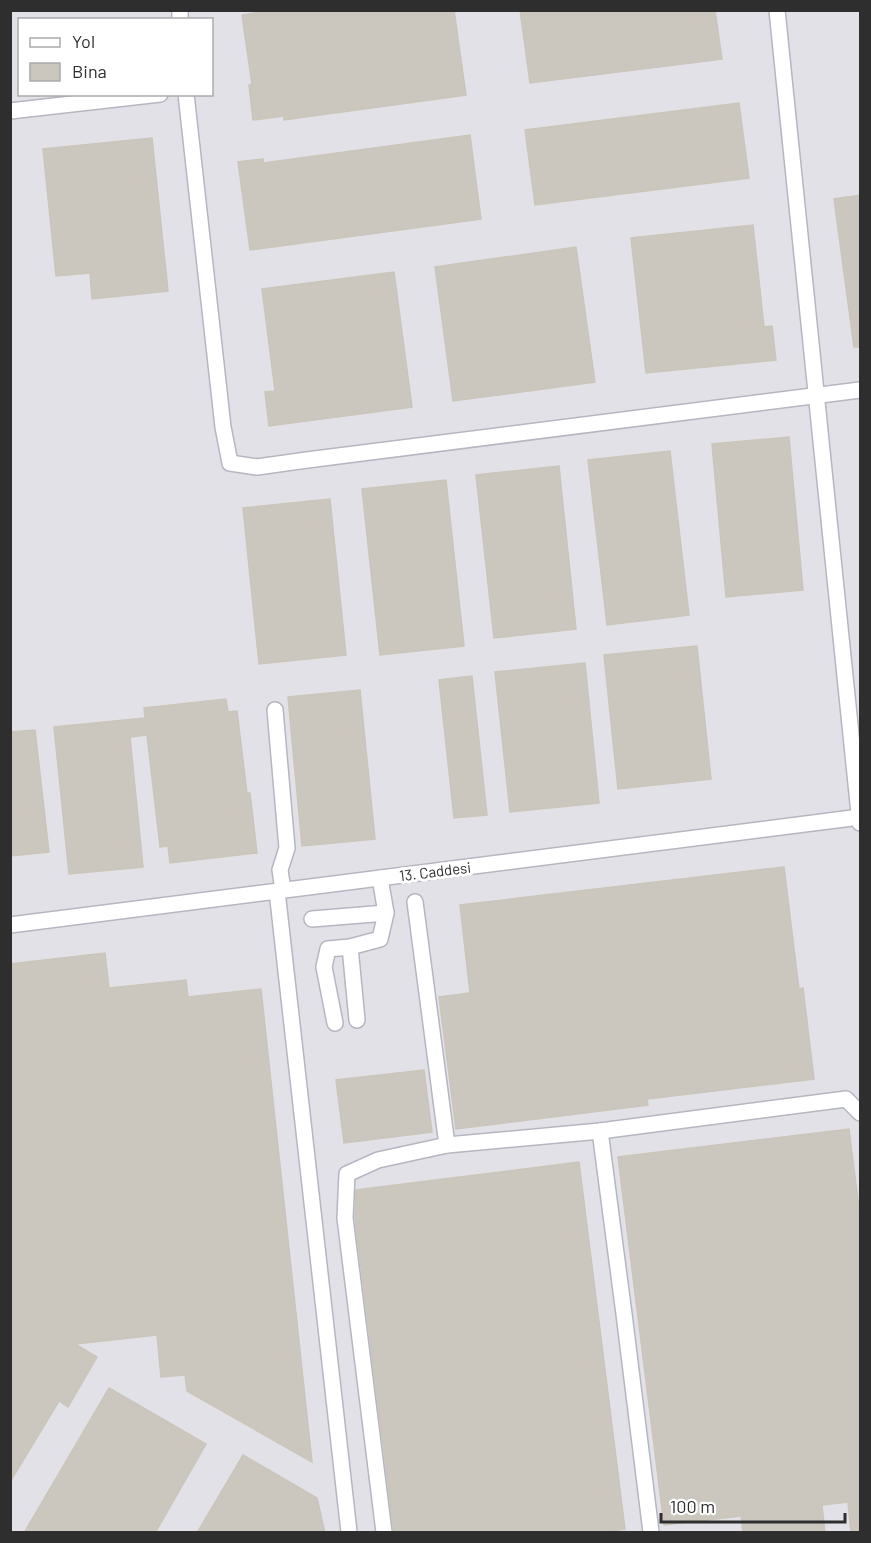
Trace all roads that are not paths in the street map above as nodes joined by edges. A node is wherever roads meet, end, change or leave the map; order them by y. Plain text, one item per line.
1 (777, 10) edge
2 (142, 96) edge
3 (186, 96) edge
4 (10, 111) edge
5 (861, 390) edge
6 (815, 396) junction
7 (275, 710) dead end
8 (860, 817) edge
9 (861, 823) edge
10 (380, 878) junction
11 (280, 890) junction
12 (415, 902) dead end
13 (386, 913) junction
14 (312, 919) dead end
15 (10, 925) edge
16 (350, 947) junction
17 (357, 1020) dead end
18 (335, 1023) dead end
19 (861, 1113) edge
20 (600, 1131) junction
21 (447, 1145) junction
22 (349, 1533) edge
23 (384, 1533) edge
24 (651, 1533) edge

1 - 6 street
2 - 4 street
3 - 6 street
5 - 6 street
6 - 8 street
7 - 11 street
8 - 9 street
8 - 10 street, 13. Caddesi
10 - 11 street, 13. Caddesi
10 - 13 street
11 - 15 street, 13. Caddesi
11 - 22 street
12 - 21 street
13 - 14 street
13 - 16 street
16 - 17 street
16 - 18 street
19 - 20 street
20 - 21 street
20 - 24 street
21 - 23 street

